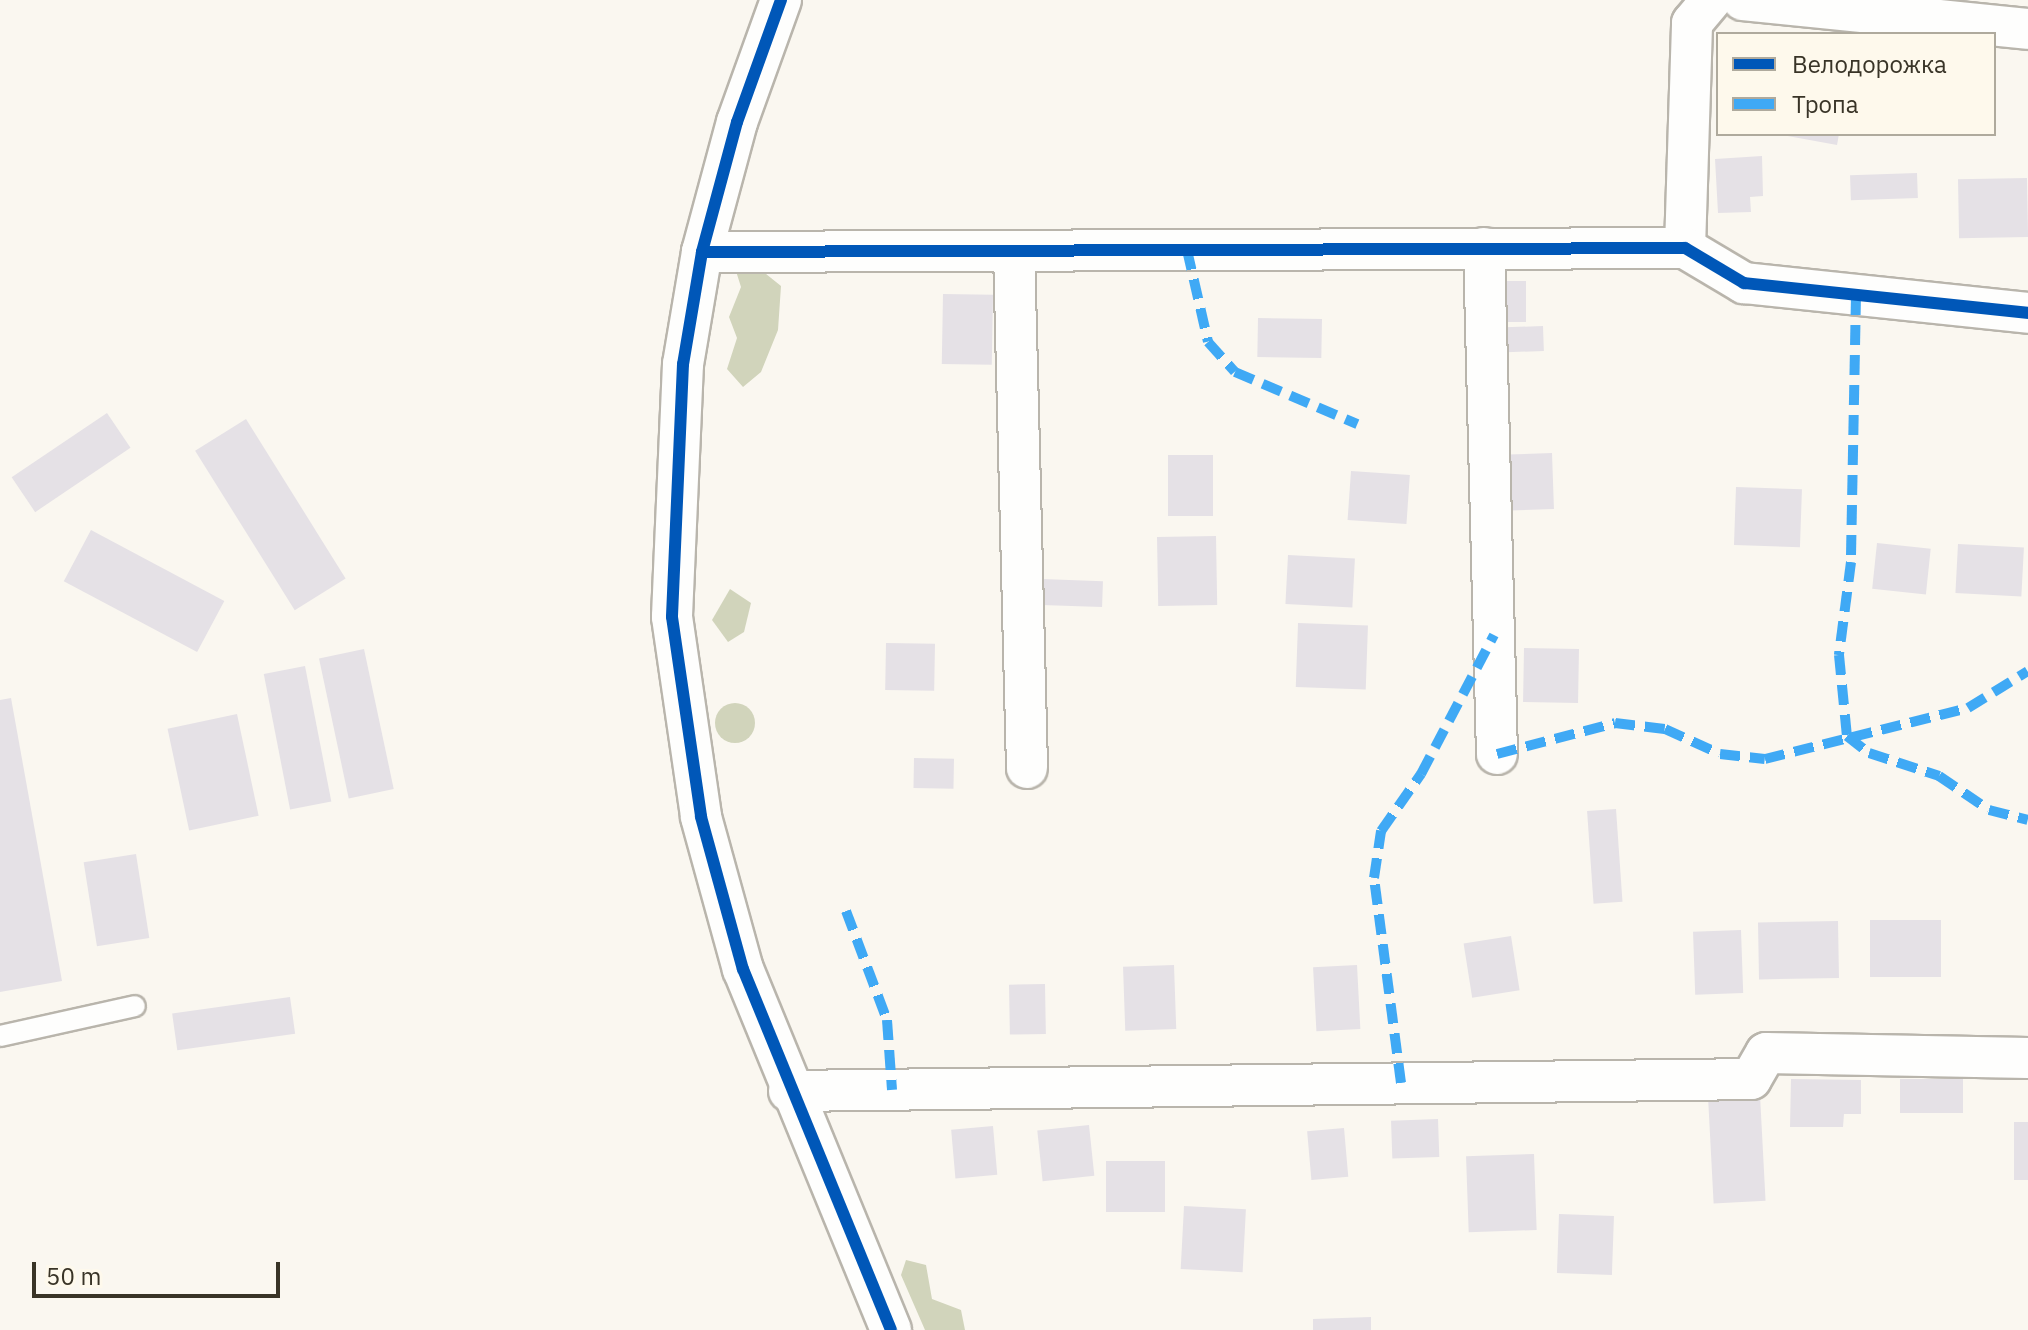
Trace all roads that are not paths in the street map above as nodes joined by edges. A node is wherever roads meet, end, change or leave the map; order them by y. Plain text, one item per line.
1 (781, 0) edge
2 (1711, 0) edge
3 (1743, 0) edge
4 (2028, 29) edge
5 (1484, 248) junction
6 (1685, 248) junction
7 (1014, 251) junction
8 (702, 252) junction
9 (2028, 313) edge
10 (1497, 754) dead end
11 (1027, 768) dead end
12 (135, 1006) dead end
13 (0, 1036) edge
14 (2028, 1058) edge
15 (789, 1091) junction
16 (891, 1330) edge

1 - 8 street
2 - 6 street
3 - 4 street
5 - 6 street
5 - 7 street
5 - 10 street
6 - 9 street
7 - 8 street
7 - 11 street
8 - 15 street
12 - 13 lane
14 - 15 street
15 - 16 street

